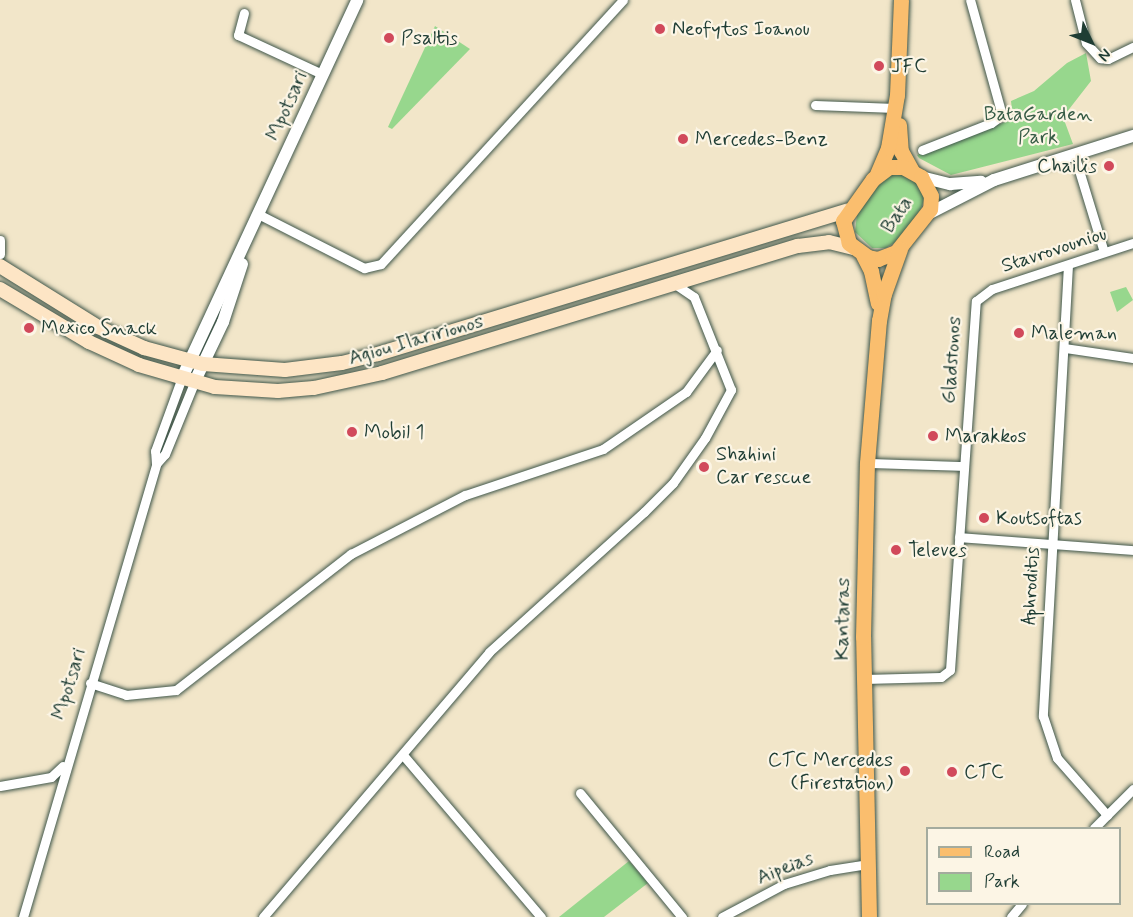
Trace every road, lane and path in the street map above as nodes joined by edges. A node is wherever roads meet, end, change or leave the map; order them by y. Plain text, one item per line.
1 (357, 0) edge
2 (623, 0) edge
3 (901, 0) edge
4 (970, 0) edge
5 (1075, 0) edge
6 (244, 13) dead end
7 (1133, 47) edge
8 (322, 74) junction
9 (896, 101) junction
10 (815, 105) dead end
11 (1133, 136) edge
12 (922, 150) dead end
13 (1074, 154) junction
14 (878, 174) junction
15 (917, 174) junction
16 (994, 180) junction
17 (847, 212) junction
18 (927, 214) junction
19 (260, 215) junction
20 (0, 240) edge
21 (1133, 243) edge
22 (900, 249) junction
23 (858, 251) junction
24 (1104, 252) junction
25 (0, 254) edge
26 (1068, 265) junction
27 (0, 266) edge
28 (704, 272) junction
29 (673, 283) junction
30 (0, 289) edge
31 (986, 291) joint
32 (694, 297) junction
33 (879, 321) junction
34 (1065, 348) junction
35 (717, 350) junction
36 (1133, 358) edge
37 (196, 362) junction
38 (188, 381) junction
39 (867, 463) junction
40 (156, 464) junction
41 (962, 466) junction
42 (959, 537) junction
43 (1051, 543) junction
44 (1133, 550) edge
45 (864, 679) junction
46 (90, 683) junction
47 (403, 755) junction
48 (65, 764) junction
49 (0, 786) edge
50 (1133, 789) edge
51 (579, 794) dead end
52 (1107, 815) junction
53 (1095, 827) edge
54 (866, 864) junction
55 (1020, 905) edge
56 (23, 917) edge
57 (263, 917) edge
58 (541, 917) edge
59 (682, 917) edge
60 (722, 917) edge
61 (869, 917) edge
62 (1011, 917) edge

1 - 8 street, Mpotsari
2 - 19 street
3 - 9 main road
4 - 12 street
5 - 7 street
6 - 8 street
8 - 19 street, Mpotsari
9 - 10 street
9 - 14 main road
9 - 15 main road
11 - 13 street
13 - 16 street
13 - 24 street
14 - 15 main road, Bata
14 - 17 main road, Bata
15 - 16 street
15 - 18 main road, Bata
16 - 18 street
17 - 23 main road
17 - 37 main road, Agiou Ilaririonos
18 - 22 main road, Bata
19 - 37 street, Mpotsari
20 - 25 street
21 - 24 street, Stavrovouniou
22 - 23 main road, Bata
22 - 33 main road, Kantaras
23 - 28 main road, Agiou Ilaririonos
23 - 33 main road, Kantaras
24 - 26 street, Stavrovouniou
26 - 31 street, Stavrovouniou
26 - 34 street, Aphroditis
27 - 37 main road, Agiou Ilaririonos
28 - 29 main road, Agiou Ilaririonos
28 - 32 street
29 - 32 street
29 - 38 main road, Agiou Ilaririonos
30 - 38 main road, Agiou Ilaririonos
31 - 41 street, Gladstonos
32 - 35 street
33 - 39 main road, Kantaras
34 - 36 street
34 - 43 street, Aphroditis
35 - 46 street
35 - 47 street
37 - 38 street, Mpotsari
38 - 40 street, Mpotsari
38 - 40 street, Mpotsari
39 - 41 street
39 - 45 main road, Kantaras
40 - 46 street, Mpotsari
41 - 42 street, Gladstonos
42 - 43 street
42 - 45 street, Gladstonos
43 - 44 street
43 - 52 street, Aphroditis
45 - 54 main road, Kantaras
46 - 48 street, Mpotsari
47 - 57 street
47 - 58 street
48 - 49 street
48 - 56 street, Mpotsari
50 - 52 street
51 - 59 street
52 - 53 street
54 - 60 street, Aipeias
54 - 61 main road, Kantaras
55 - 62 street

